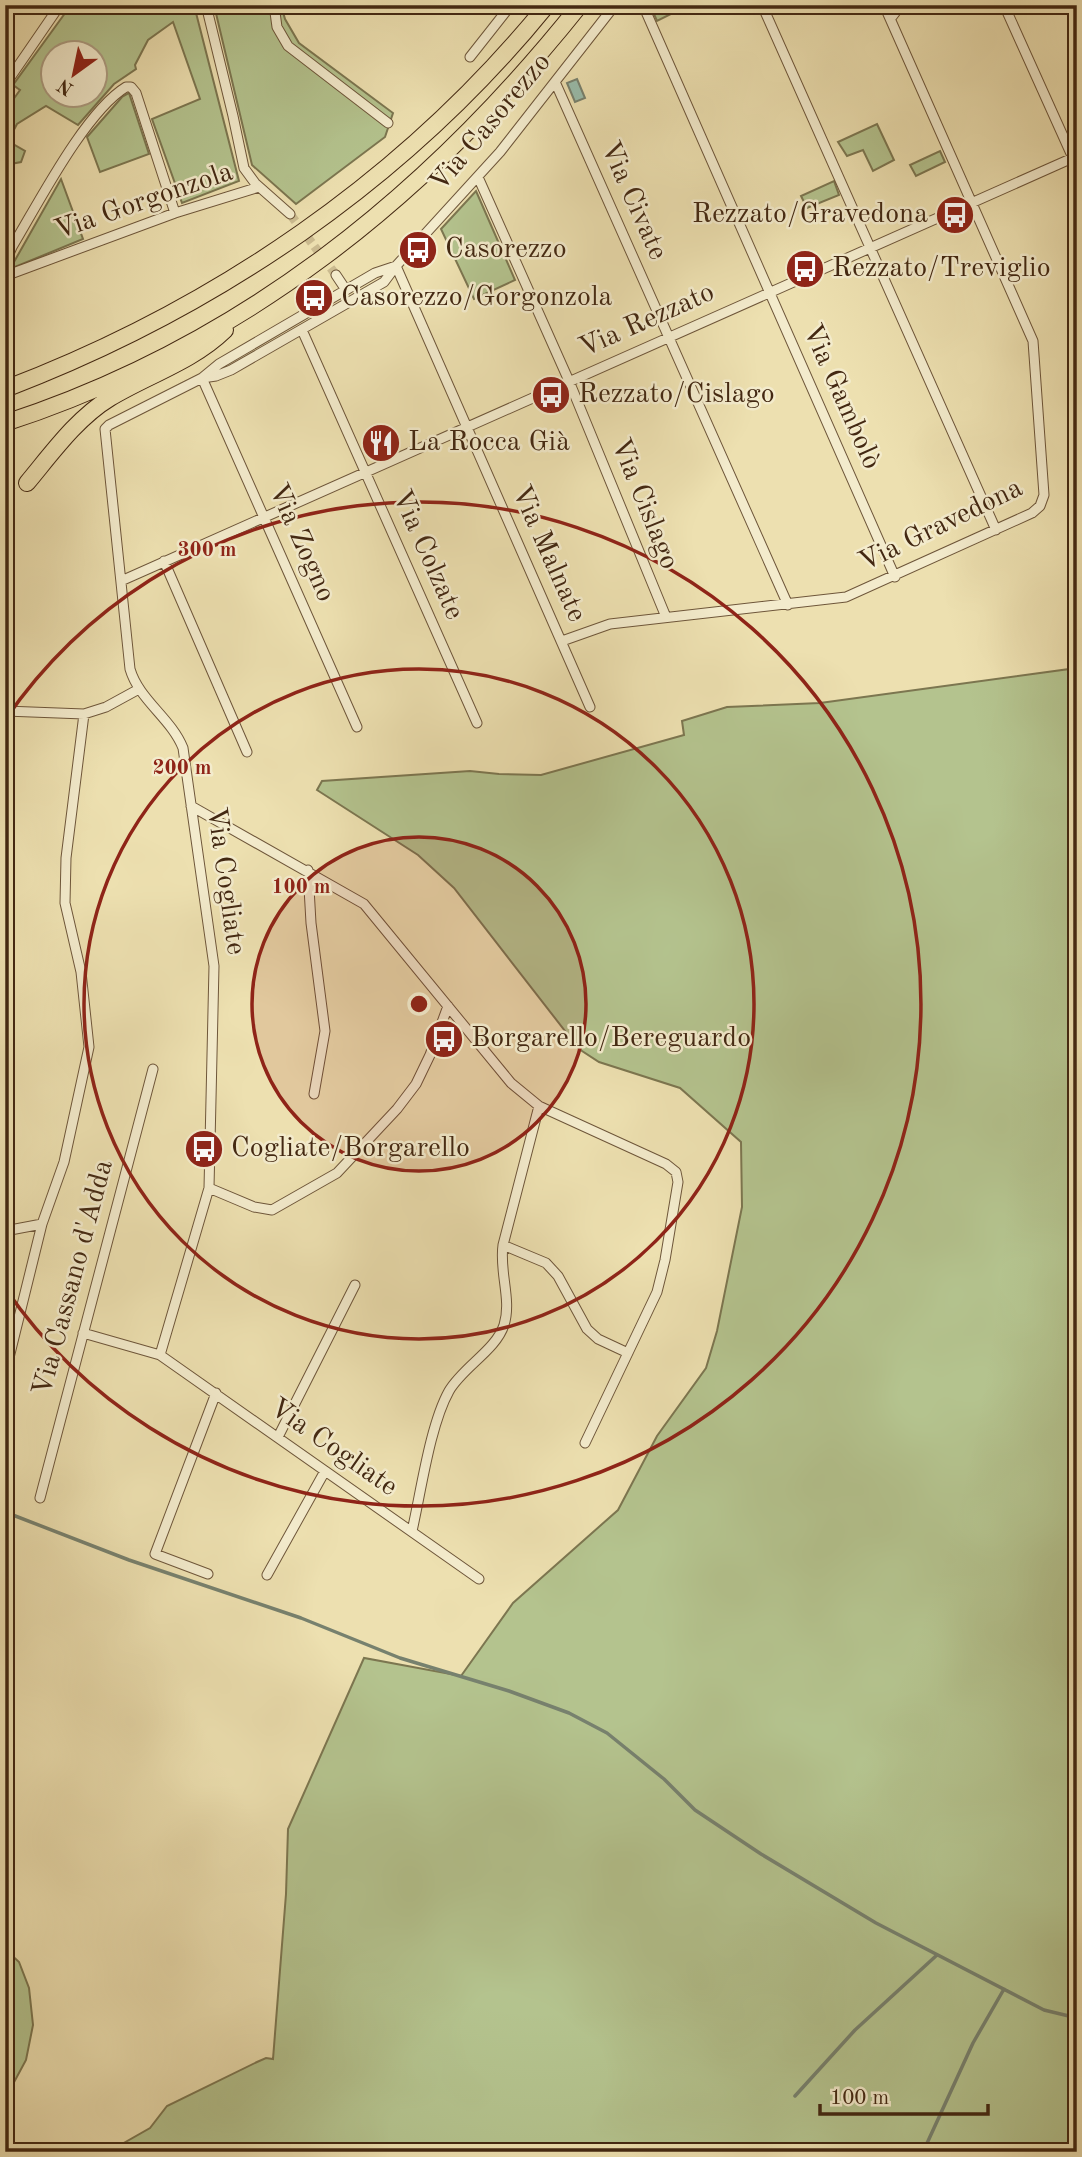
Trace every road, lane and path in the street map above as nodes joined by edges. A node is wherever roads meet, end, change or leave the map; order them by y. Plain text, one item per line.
1 (60, 5) edge
2 (206, 5) edge
3 (274, 5) edge
4 (511, 5) edge
5 (547, 5) edge
6 (580, 5) edge
7 (615, 5) edge
8 (643, 5) edge
9 (762, 5) edge
10 (884, 5) edge
11 (901, 5) edge
12 (1004, 5) edge
13 (891, 18) junction
14 (470, 57) dead end
15 (556, 84) junction
16 (5, 85) edge
17 (388, 123) dead end
18 (1075, 160) edge
19 (478, 177) junction
20 (259, 187) junction
21 (971, 202) junction
22 (175, 213) junction
23 (290, 214) tunnel mouth
24 (870, 247) junction
25 (5, 263) edge
26 (396, 266) junction
27 (335, 275) tunnel mouth
28 (5, 276) edge
29 (345, 290) junction
30 (769, 292) junction
31 (243, 313) junction
32 (302, 330) junction
33 (668, 337) junction
34 (202, 378) junction
35 (569, 381) junction
36 (5, 389) edge
37 (5, 423) edge
38 (108, 425) joint
39 (466, 427) junction
40 (365, 470) junction
41 (27, 482) dead end
42 (264, 516) junction
43 (996, 530) junction
44 (164, 561) junction
45 (895, 577) junction
46 (121, 580) junction
47 (788, 605) junction
48 (666, 617) junction
49 (562, 641) junction
50 (139, 689) junction
51 (590, 707) dead end
52 (5, 711) edge
53 (84, 714) junction
54 (477, 723) dead end
55 (357, 727) dead end
56 (247, 751) dead end
57 (191, 806) junction
58 (308, 870) junction
59 (448, 1006) junction
60 (153, 1069) dead end
61 (314, 1094) dead end
62 (540, 1106) junction
63 (209, 1188) junction
64 (42, 1224) junction
65 (5, 1231) edge
66 (503, 1245) junction
67 (355, 1285) dead end
68 (83, 1333) junction
69 (628, 1353) junction
70 (160, 1355) junction
71 (5, 1374) edge
72 (216, 1393) junction
73 (278, 1437) junction
74 (585, 1443) dead end
75 (325, 1471) junction
76 (40, 1498) dead end
77 (412, 1531) junction
78 (208, 1574) dead end
79 (267, 1576) dead end
80 (479, 1579) dead end

1 - 16 street
2 - 20 street
3 - 17 street
4 - 14 street
5 - 36 highway
6 - 31 highway
7 - 15 street, Via Casorezzo
8 - 30 street, Via Gambolò
9 - 24 street
10 - 13 street, Via Gravedona
11 - 13 street
12 - 18 street
13 - 21 street, Via Gravedona
15 - 19 street, Via Casorezzo
15 - 33 street, Via Civate
18 - 21 street, Via Rezzato
19 - 26 street, Via Casorezzo
19 - 35 street, Via Cislago
20 - 22 street, Via Gorgonzola
20 - 23 street, Via Gorgonzola
21 - 24 street, Via Rezzato
21 - 43 street, Via Gravedona
22 - 25 street
22 - 28 street, Via Gorgonzola
24 - 30 street, Via Rezzato
24 - 43 street
26 - 29 street, Via Casorezzo
26 - 32 street, Via Casorezzo
26 - 39 street, Via Malnate
27 - 29 street
29 - 34 street, Via Casorezzo
30 - 33 street, Via Rezzato
30 - 45 street, Via Gambolò
31 - 37 highway
31 - 41 highway
32 - 34 street, Via Casorezzo
32 - 40 street, Via Colzate
33 - 35 street, Via Rezzato
33 - 47 street, Via Civate
34 - 38 street, Via Casorezzo
34 - 42 street, Via Zogno
35 - 39 street, Via Rezzato
35 - 48 street, Via Cislago
38 - 46 street, Via Cogliate
39 - 40 street, Via Rezzato
39 - 49 street, Via Malnate
40 - 42 street, Via Rezzato
40 - 54 street, Via Colzate
42 - 44 street, Via Rezzato
42 - 55 street, Via Zogno
43 - 45 street, Via Gravedona
44 - 46 street, Via Rezzato
44 - 56 street
45 - 47 street, Via Gravedona
46 - 50 street, Via Cogliate
47 - 48 street, Via Gravedona
48 - 49 street, Via Gravedona
49 - 51 street, Via Malnate
50 - 53 street
50 - 57 street, Via Cogliate
52 - 53 street
53 - 64 street
57 - 58 street
57 - 63 street, Via Cogliate
58 - 59 street
58 - 61 street
59 - 62 street
59 - 63 street
60 - 68 street, Via Cassano d'Adda
62 - 66 street
62 - 69 street
63 - 70 street, Via Cogliate
64 - 65 street
64 - 71 street
66 - 69 street
66 - 77 street
67 - 73 street
68 - 70 street, Via Cogliate
68 - 76 street, Via Cassano d'Adda
69 - 74 street
70 - 72 street, Via Cogliate
72 - 73 street, Via Cogliate
72 - 78 street
73 - 75 street, Via Cogliate
75 - 77 street, Via Cogliate
75 - 79 street
77 - 80 street, Via Cogliate

